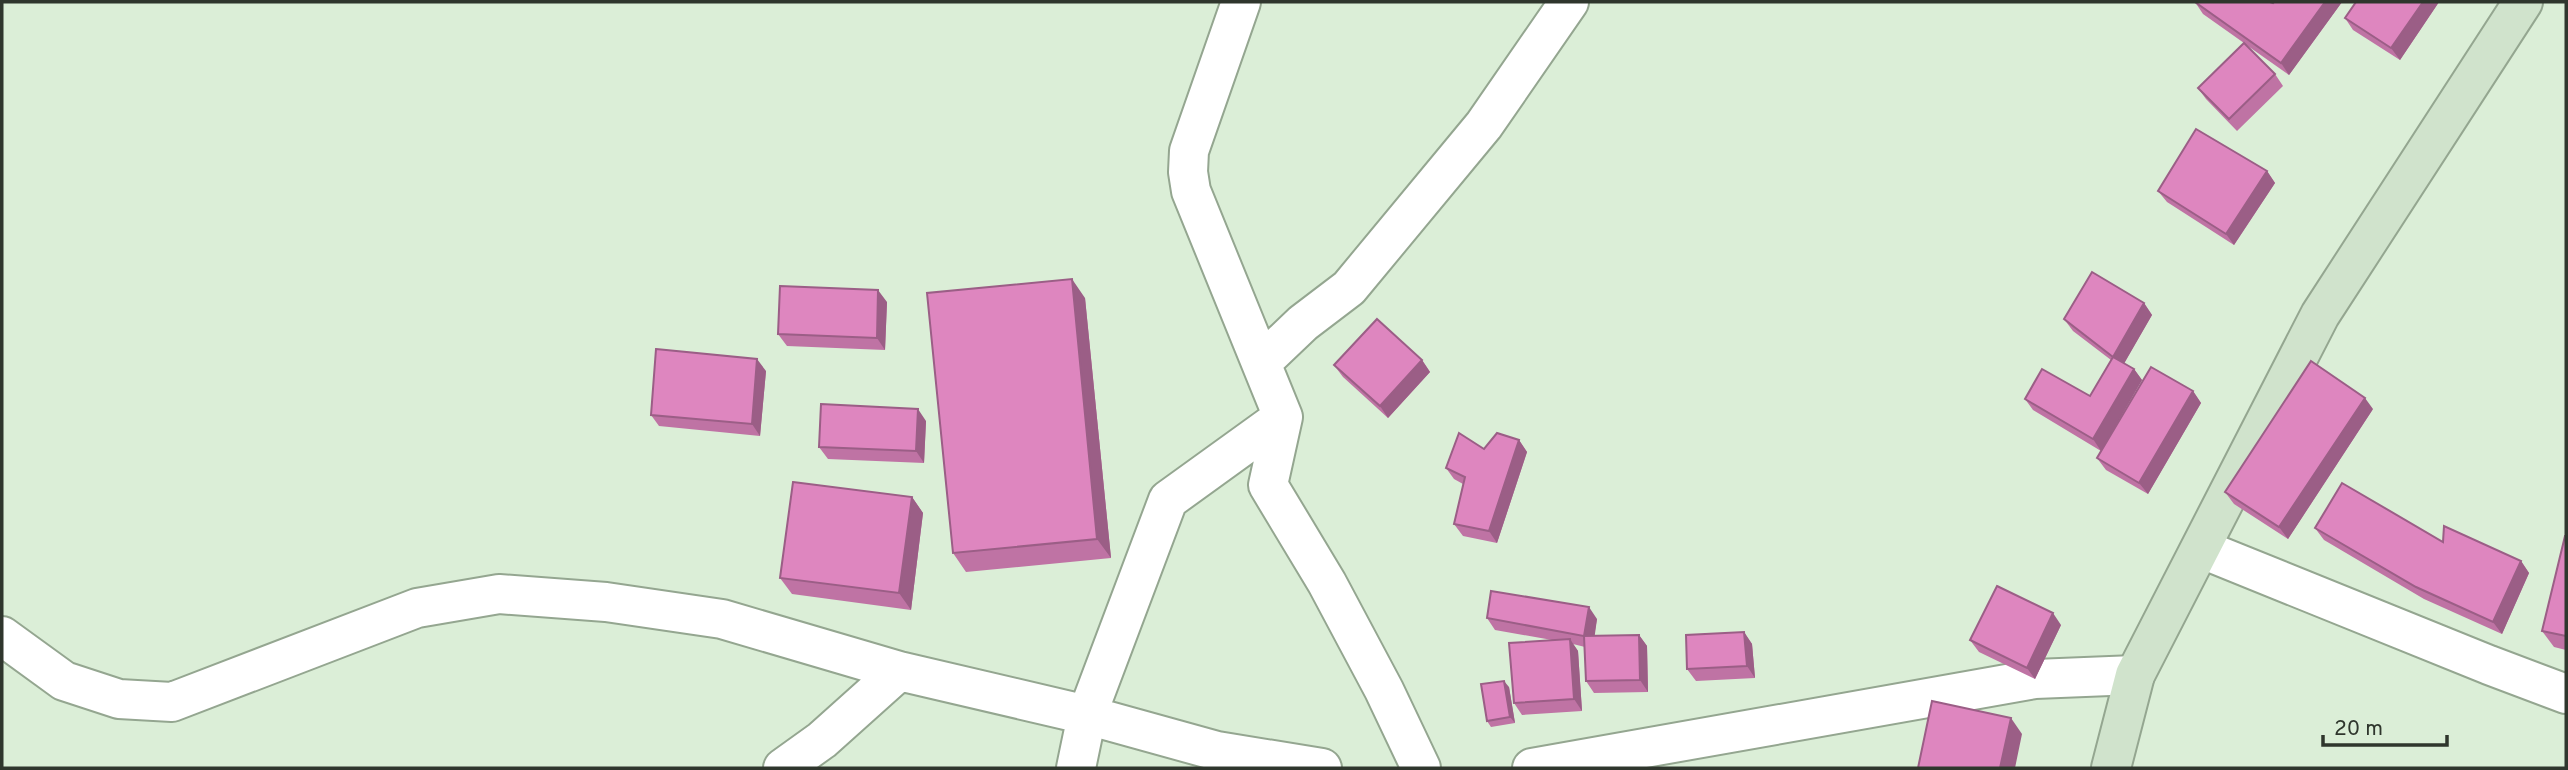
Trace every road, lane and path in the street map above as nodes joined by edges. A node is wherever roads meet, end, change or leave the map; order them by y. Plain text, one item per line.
1 (1241, 2) edge
2 (1569, 2) edge
3 (2523, 2) edge
4 (1261, 363) junction
5 (1283, 417) junction
6 (2202, 549) junction
7 (2, 636) edge
8 (899, 671) junction
9 (2135, 675) junction
10 (2566, 694) edge
11 (1087, 715) junction
12 (783, 768) edge
13 (1076, 768) edge
14 (1322, 768) edge
15 (1421, 768) edge
16 (1532, 768) edge
17 (2111, 768) edge

1 - 4 street
2 - 4 street
3 - 6 main road
4 - 5 street
5 - 11 street
5 - 15 street
6 - 9 main road
6 - 10 street
7 - 8 street
8 - 11 street
8 - 12 street
9 - 16 street
9 - 17 main road
11 - 13 street
11 - 14 street

